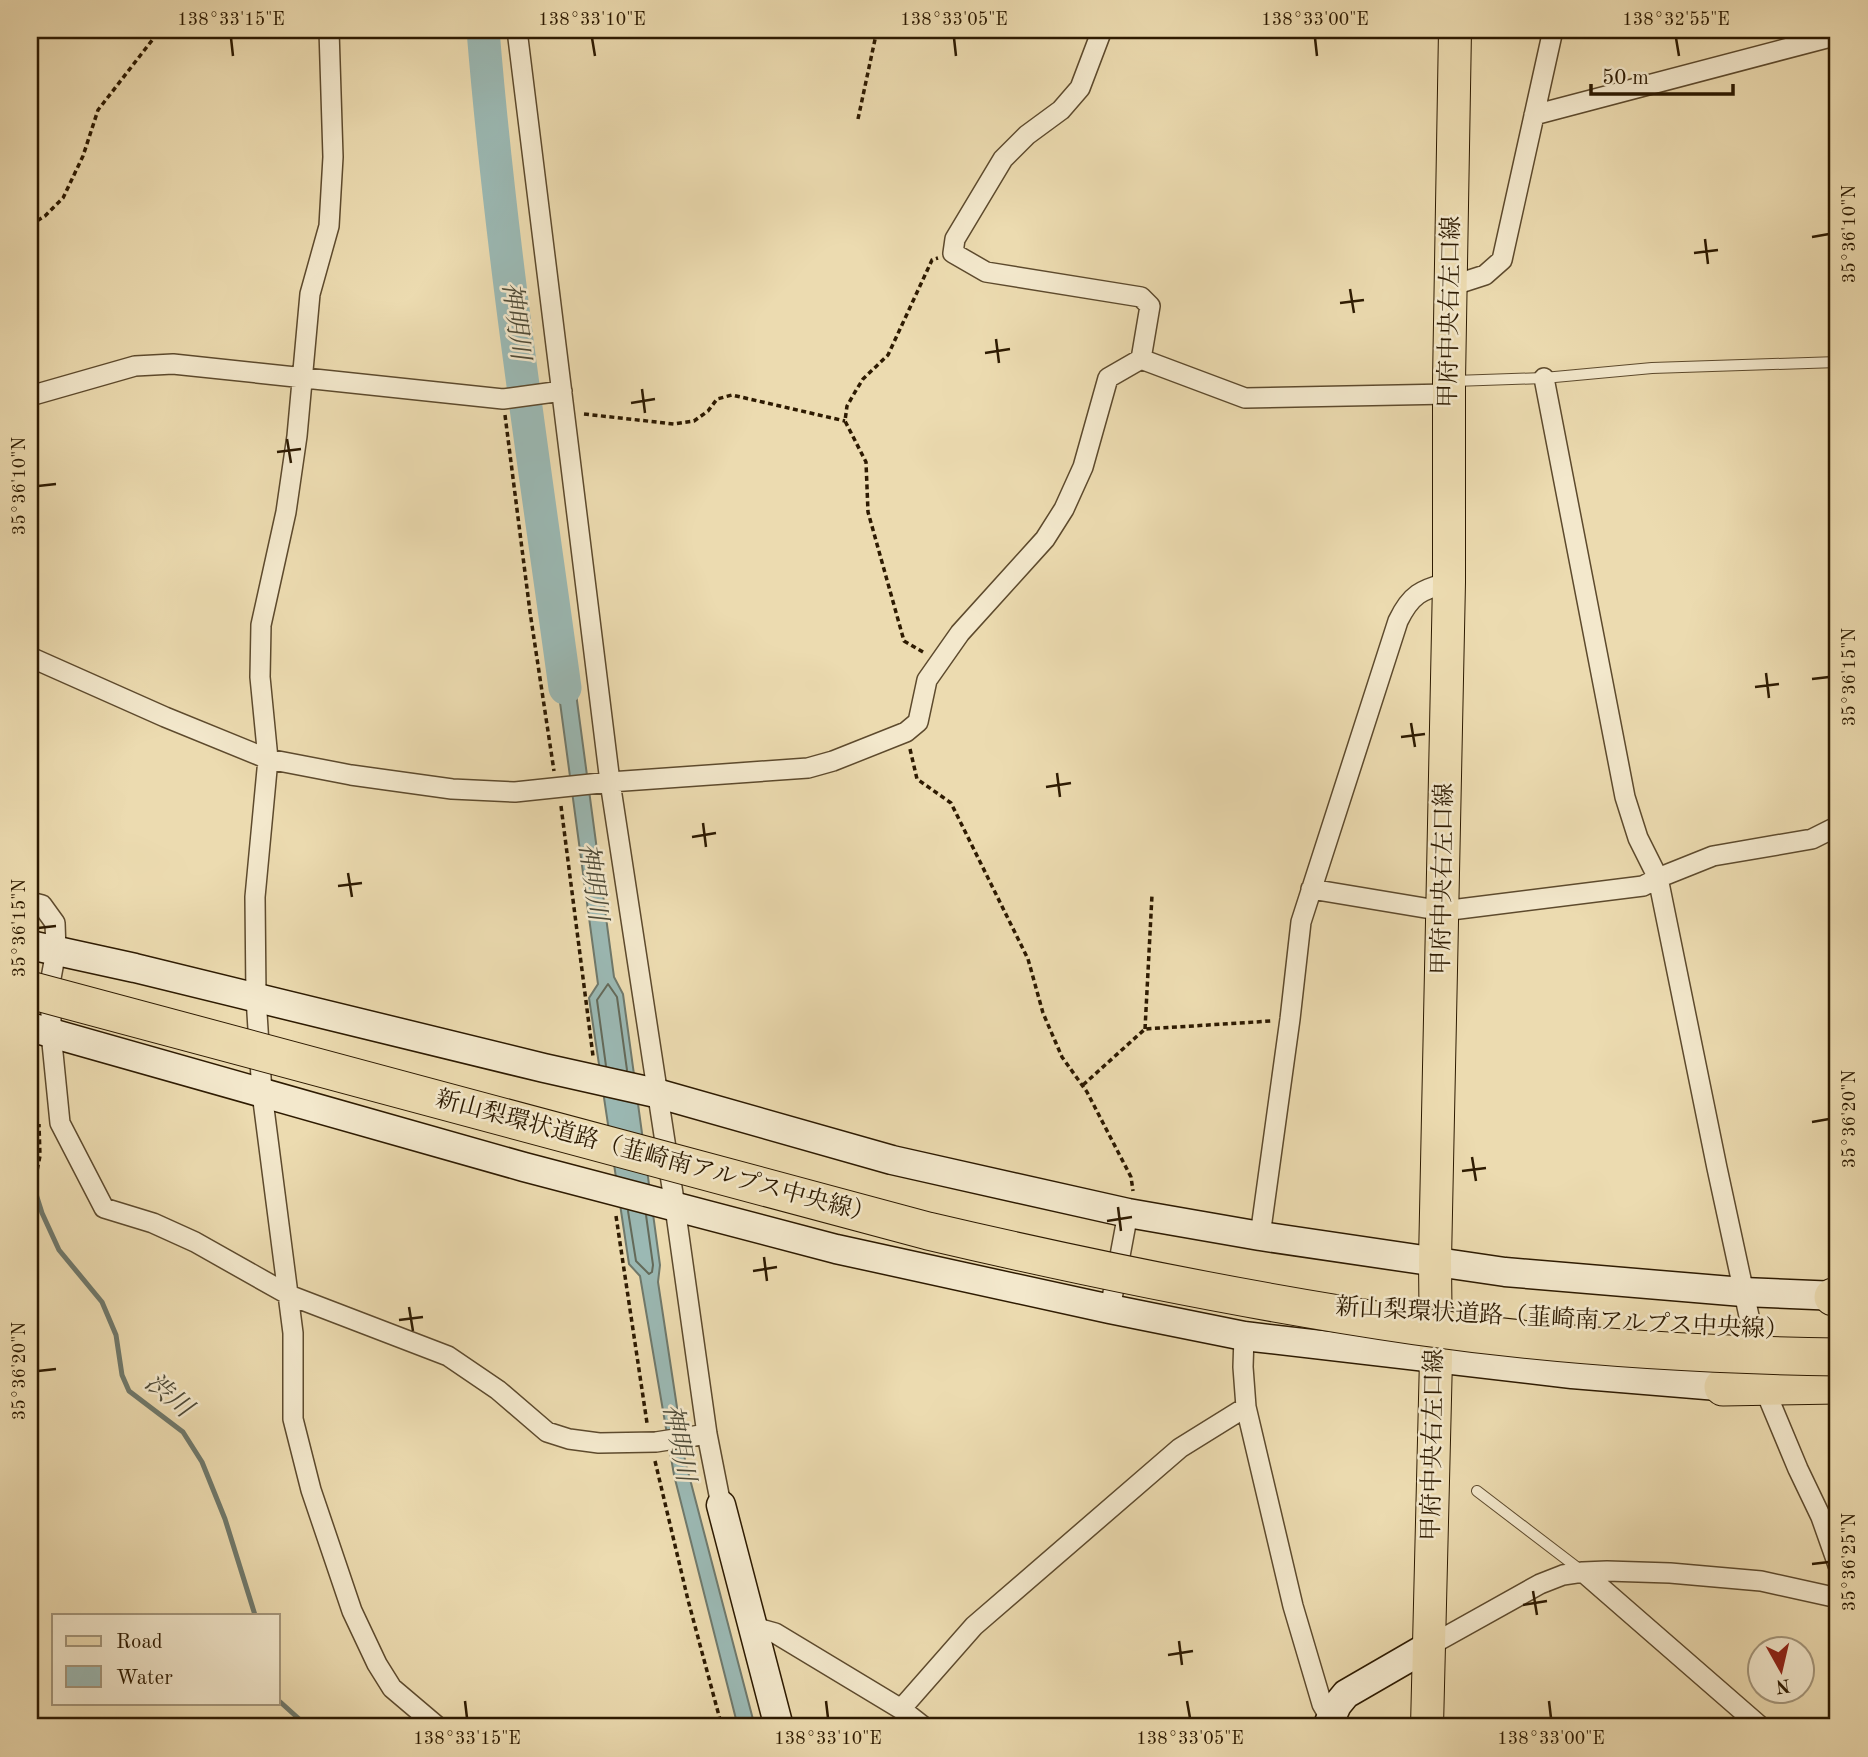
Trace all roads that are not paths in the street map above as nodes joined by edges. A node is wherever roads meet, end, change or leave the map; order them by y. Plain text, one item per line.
1 (329, 30) edge
2 (517, 30) edge
3 (1102, 30) edge
4 (1455, 30) edge
5 (1553, 30) edge
6 (1838, 35) edge
7 (1534, 115) junction
8 (1451, 286) junction
9 (1140, 359) junction
10 (1838, 362) edge
11 (1544, 378) junction
12 (302, 379) junction
13 (1449, 387) junction
14 (555, 392) junction
15 (30, 396) edge
16 (1449, 582) junction
17 (30, 657) edge
18 (268, 759) junction
19 (606, 783) junction
20 (1838, 827) edge
21 (1658, 877) junction
22 (1311, 889) junction
23 (30, 902) edge
24 (1443, 911) junction
25 (43, 948) edge
26 (30, 990) edge
27 (256, 998) junction
28 (41, 1030) edge
29 (648, 1092) junction
30 (262, 1093) junction
31 (667, 1205) junction
32 (1128, 1213) junction
33 (1259, 1236) junction
34 (1435, 1261) junction
35 (1742, 1292) junction
36 (289, 1295) junction
37 (1836, 1297) edge
38 (1285, 1305) junction
39 (1110, 1309) junction
40 (1838, 1335) edge
41 (1244, 1336) junction
42 (1838, 1357) edge
43 (1436, 1358) junction
44 (1838, 1385) edge
45 (1723, 1387) joint
46 (1765, 1388) junction
47 (1838, 1394) edge
48 (1246, 1407) junction
49 (701, 1435) junction
50 (1477, 1491) dead end
51 (721, 1506) joint
52 (1838, 1565) edge
53 (1583, 1572) junction
54 (1838, 1598) edge
55 (753, 1628) junction
56 (1429, 1646) junction
57 (901, 1709) junction
58 (1329, 1723) edge
59 (438, 1727) edge
60 (779, 1727) edge
61 (924, 1727) edge
62 (1427, 1727) edge
63 (1761, 1727) edge

1 - 12 street
2 - 14 street
3 - 9 street
4 - 8 main road, 甲府中央右左口線
5 - 7 street
6 - 7 street
7 - 8 street
8 - 13 main road, 甲府中央右左口線
9 - 13 street
9 - 19 street
10 - 11 lane
11 - 13 lane
11 - 21 street
12 - 14 street
12 - 15 street
12 - 18 street
13 - 16 main road, 甲府中央右左口線
14 - 19 street
16 - 22 street
16 - 24 main road, 甲府中央右左口線
17 - 18 street
18 - 19 street
18 - 27 street
19 - 29 street
20 - 21 street
21 - 24 street
21 - 35 street
22 - 24 street
22 - 33 street
23 - 25 street
24 - 34 main road, 甲府中央右左口線
25 - 27 street
25 - 28 street
26 - 38 highway, 新山梨環状道路（韮崎南アルプス中央線）, bridge
27 - 29 street
27 - 30 street
28 - 30 street
28 - 36 street
29 - 31 street
29 - 32 street
30 - 31 street
30 - 36 street
31 - 39 street
31 - 49 street
32 - 33 street
32 - 39 street
33 - 34 street
34 - 35 street
34 - 43 main road, 甲府中央右左口線
35 - 37 street
35 - 46 street
36 - 49 street
36 - 59 street
38 - 40 highway, 新山梨環状道路（韮崎南アルプス中央線）, bridge
38 - 42 highway, 新山梨環状道路（韮崎南アルプス中央線）, bridge
39 - 41 street
41 - 43 street
41 - 48 street
43 - 45 street
43 - 56 main road, 甲府中央右左口線
44 - 46 highway
45 - 46 highway
46 - 47 street
46 - 52 street
48 - 57 street
48 - 58 street
49 - 51 street
50 - 53 lane
51 - 55 street
53 - 54 street
53 - 56 street
53 - 63 street
55 - 57 street
55 - 60 street
56 - 58 street
56 - 62 main road, 甲府中央右左口線
57 - 61 street

